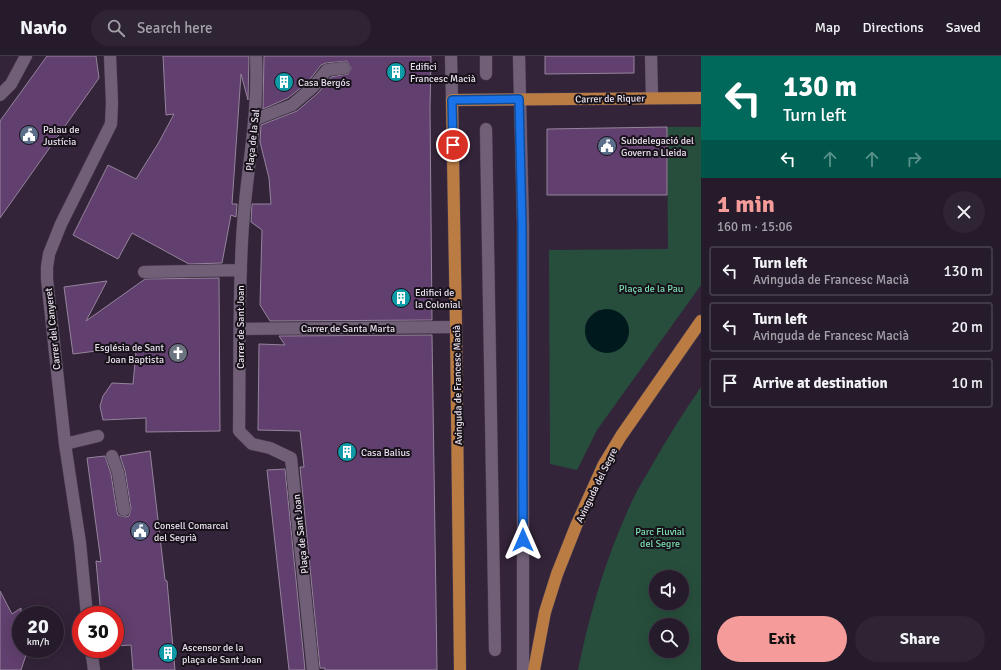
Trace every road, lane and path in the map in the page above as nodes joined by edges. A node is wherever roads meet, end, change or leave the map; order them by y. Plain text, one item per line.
1 (26, 56) edge
2 (110, 56) edge
3 (256, 56) edge
4 (451, 56) edge
5 (486, 56) edge
6 (519, 56) edge
7 (651, 56) edge
8 (344, 68) dead end
9 (486, 74) dead end
10 (0, 95) edge
11 (652, 97) junction
12 (701, 98) edge
13 (519, 99) junction
14 (452, 100) junction
15 (254, 120) junction
16 (486, 129) dead end
17 (243, 224) joint
18 (241, 270) junction
19 (144, 272) dead end
20 (701, 321) edge
21 (456, 327) junction
22 (240, 329) junction
23 (239, 431) joint
24 (98, 436) dead end
25 (65, 444) junction
26 (112, 456) dead end
27 (124, 510) dead end
28 (86, 606) edge
29 (495, 650) dead end
30 (92, 658) edge
31 (94, 670) edge
32 (314, 670) edge
33 (460, 670) edge
34 (524, 670) edge
35 (534, 670) edge

1 - 10 street
2 - 25 street, Carrer del Canyeret
3 - 15 street, Plaça de la Sal
4 - 14 street, Avinguda de Francesc Macià
5 - 9 street
6 - 13 street
7 - 11 street
8 - 15 street
11 - 12 main road, Carrer de Riquer
11 - 13 main road, Carrer de Riquer
13 - 14 main road
13 - 34 street
14 - 21 main road, Avinguda de Francesc Macià
15 - 17 street, Plaça de la Sal
16 - 29 street
17 - 18 street, Carrer de Sant Joan
18 - 19 street
18 - 22 street, Carrer de Sant Joan
20 - 35 main road, Avinguda del Segre
21 - 22 street, Carrer de Santa Marta
21 - 33 main road, Avinguda de Francesc Macià
22 - 23 street, Carrer de Sant Joan
23 - 32 street, Plaça de Sant Joan
24 - 25 street
25 - 28 street, Carrer del Canyeret
26 - 27 street
30 - 31 street

